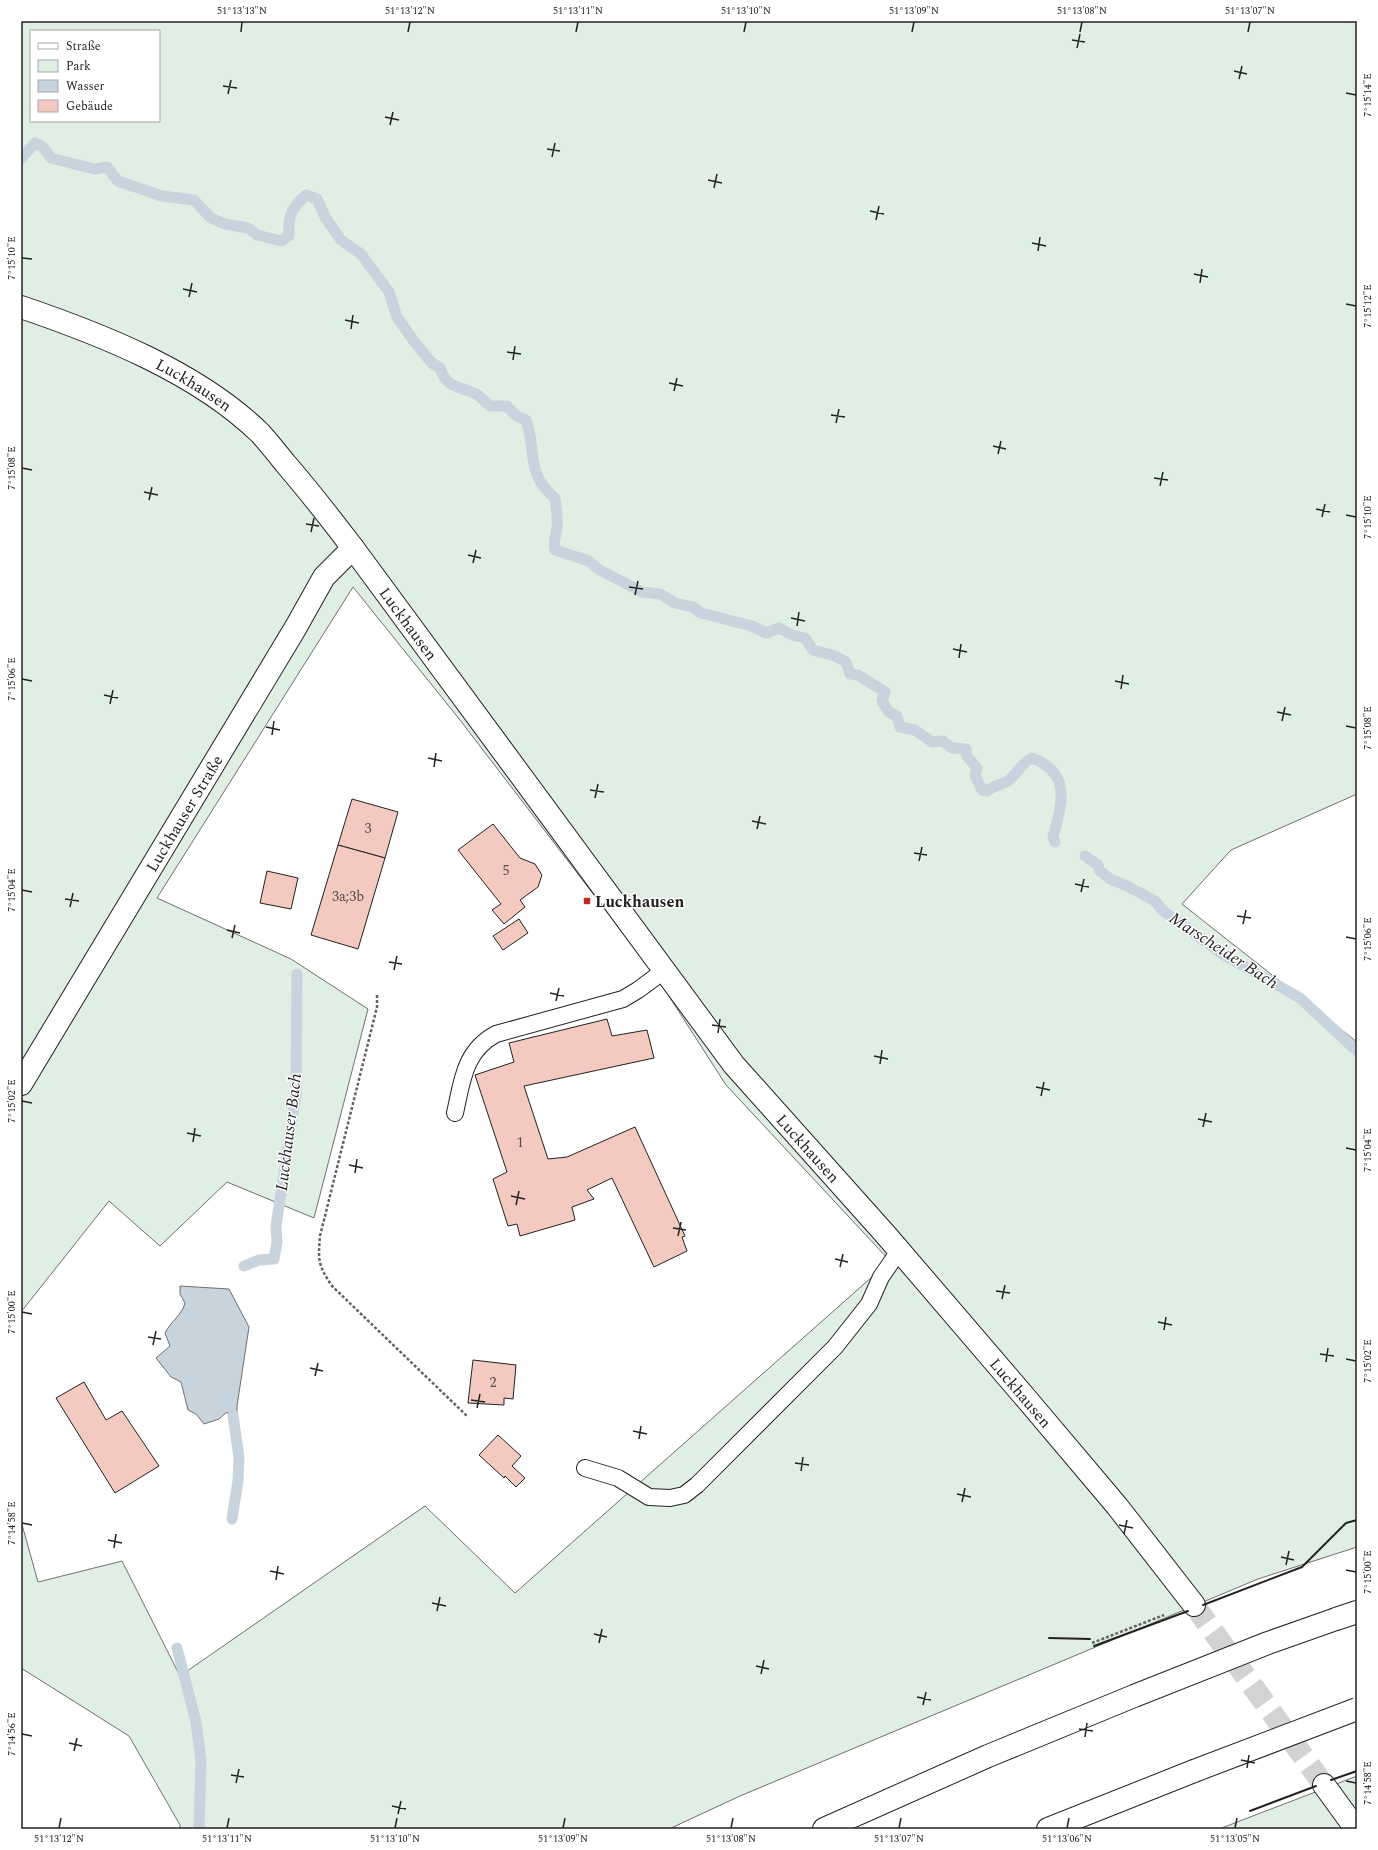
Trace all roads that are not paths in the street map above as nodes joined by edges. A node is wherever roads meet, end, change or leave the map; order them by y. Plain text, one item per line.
1 (21, 307) edge
2 (353, 548) junction
3 (665, 970) junction
4 (21, 1084) edge
5 (455, 1114) dead end
6 (899, 1251) junction
7 (585, 1468) dead end
8 (1194, 1605) tunnel mouth
9 (1357, 1612) edge
10 (1357, 1709) edge
11 (1324, 1785) tunnel mouth
12 (824, 1829) edge
13 (1048, 1829) edge
14 (1356, 1829) edge

1 - 2 main road, Luckhausen
2 - 3 main road, Luckhausen
2 - 4 main road, Luckhauser Straße
3 - 5 lane
3 - 6 main road, Luckhausen
6 - 7 lane
6 - 8 main road, Luckhausen
9 - 12 main road, bridge
10 - 13 main road, bridge
11 - 14 main road

